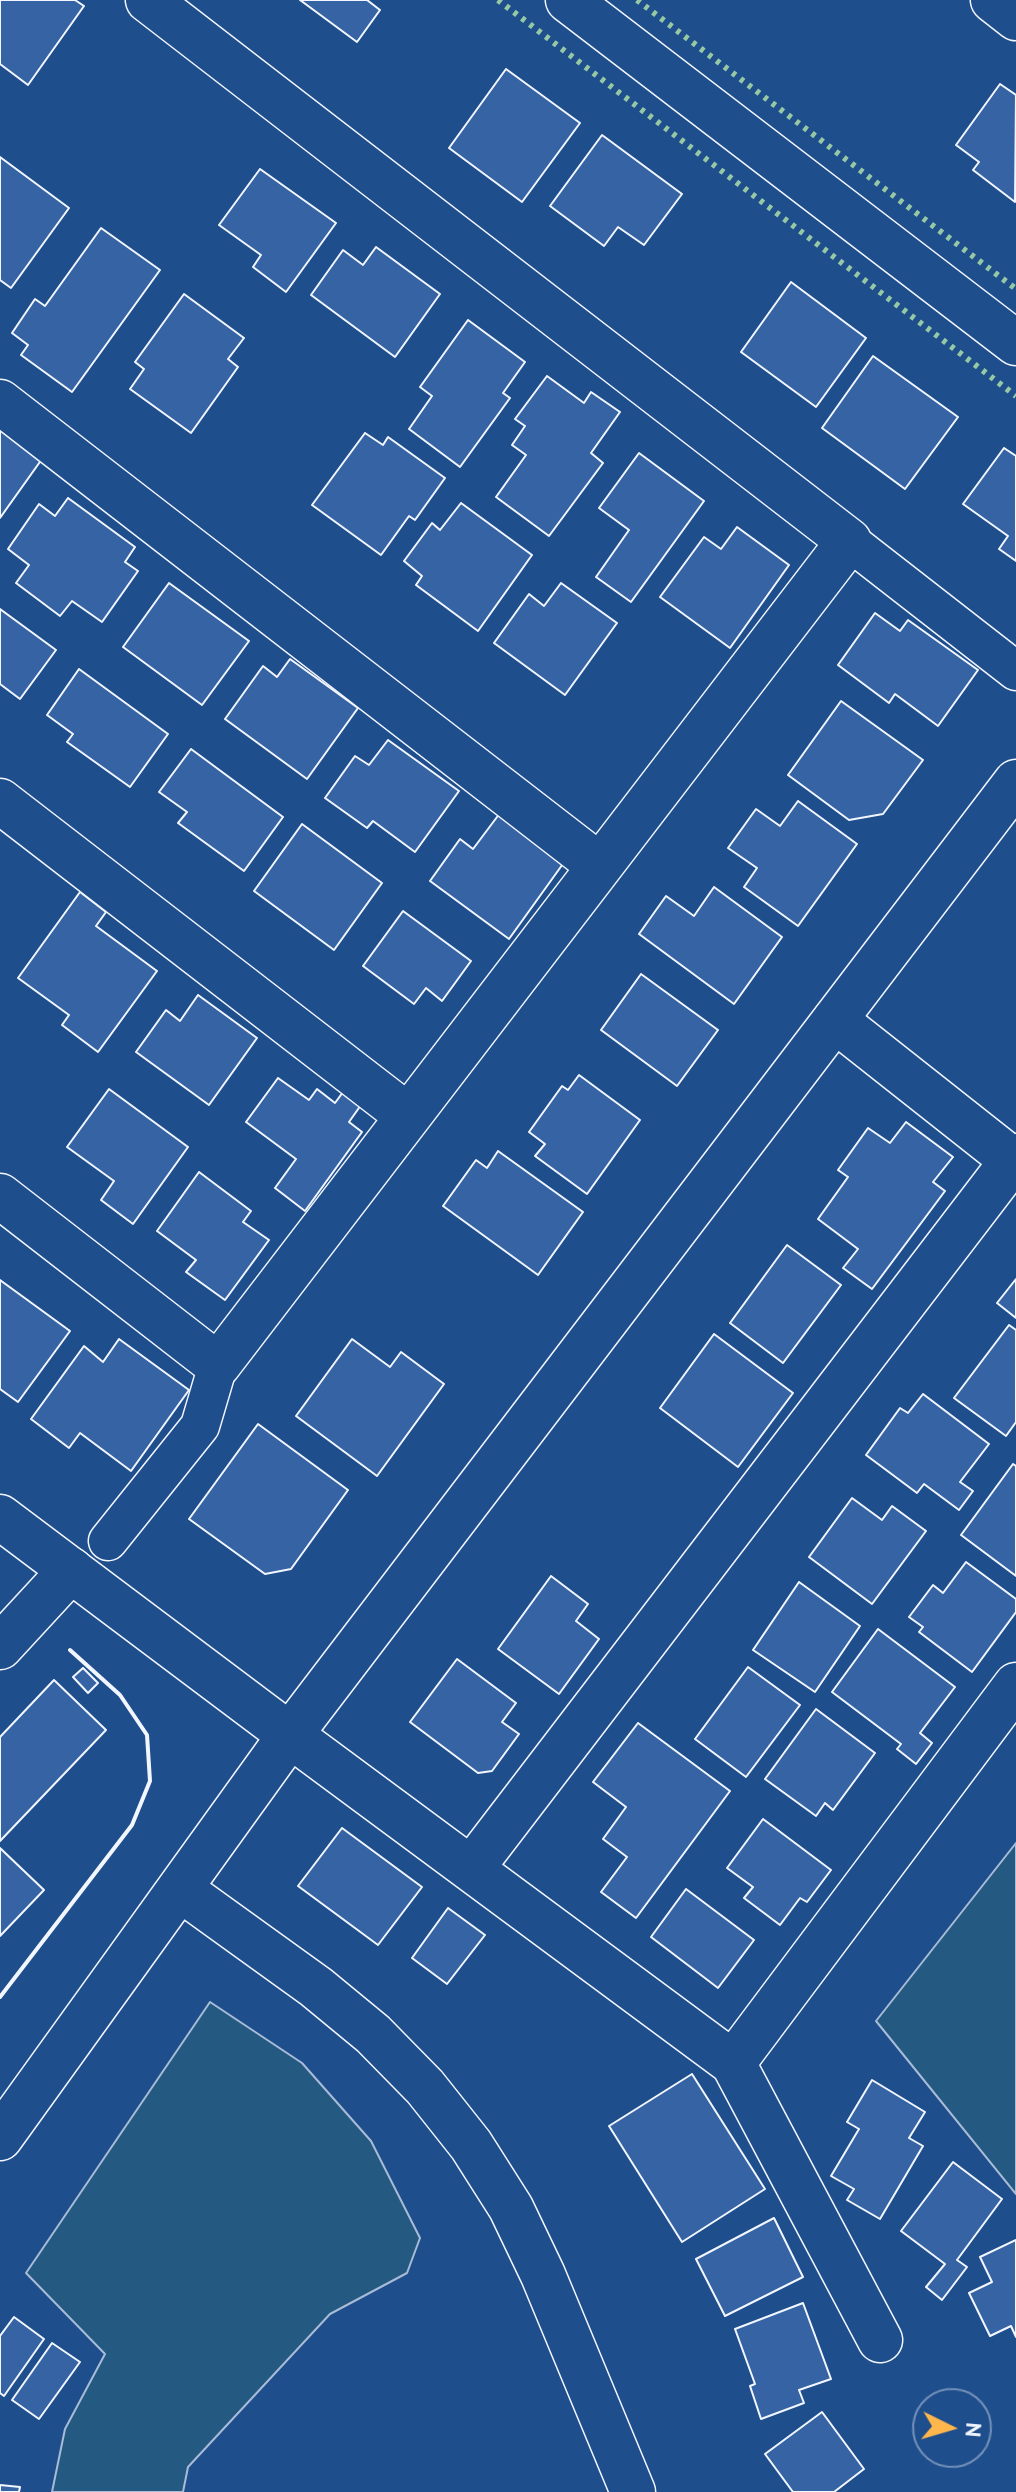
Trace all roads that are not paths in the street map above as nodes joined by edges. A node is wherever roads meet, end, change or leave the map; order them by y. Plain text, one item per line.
1 (148, 0) edge
2 (568, 0) edge
3 (993, 0) edge
4 (1016, 18) edge
5 (1016, 343) edge
6 (0, 402) edge
7 (849, 541) junction
8 (1016, 671) edge
9 (1016, 782) edge
10 (0, 801) edge
11 (600, 866) junction
12 (835, 1020) junction
13 (408, 1116) junction
14 (1015, 1160) edge
15 (0, 1196) edge
16 (218, 1365) junction
17 (0, 1517) edge
18 (108, 1541) dead end
19 (71, 1570) junction
20 (0, 1647) edge
21 (1016, 1685) edge
22 (290, 1735) junction
23 (471, 1869) junction
24 (180, 1889) junction
25 (733, 2063) junction
26 (0, 2138) edge
27 (880, 2340) dead end
28 (633, 2492) edge

1 - 7 street
2 - 5 street
3 - 4 street
6 - 11 street
7 - 8 street
7 - 11 street
9 - 12 street
10 - 13 street
11 - 13 street
12 - 14 street
12 - 22 street
13 - 16 street
14 - 23 street
15 - 16 street
16 - 18 street
17 - 19 street
19 - 20 street
19 - 22 street
21 - 25 street
22 - 23 street
22 - 24 street
23 - 25 street
24 - 26 street
24 - 28 street
25 - 27 street

